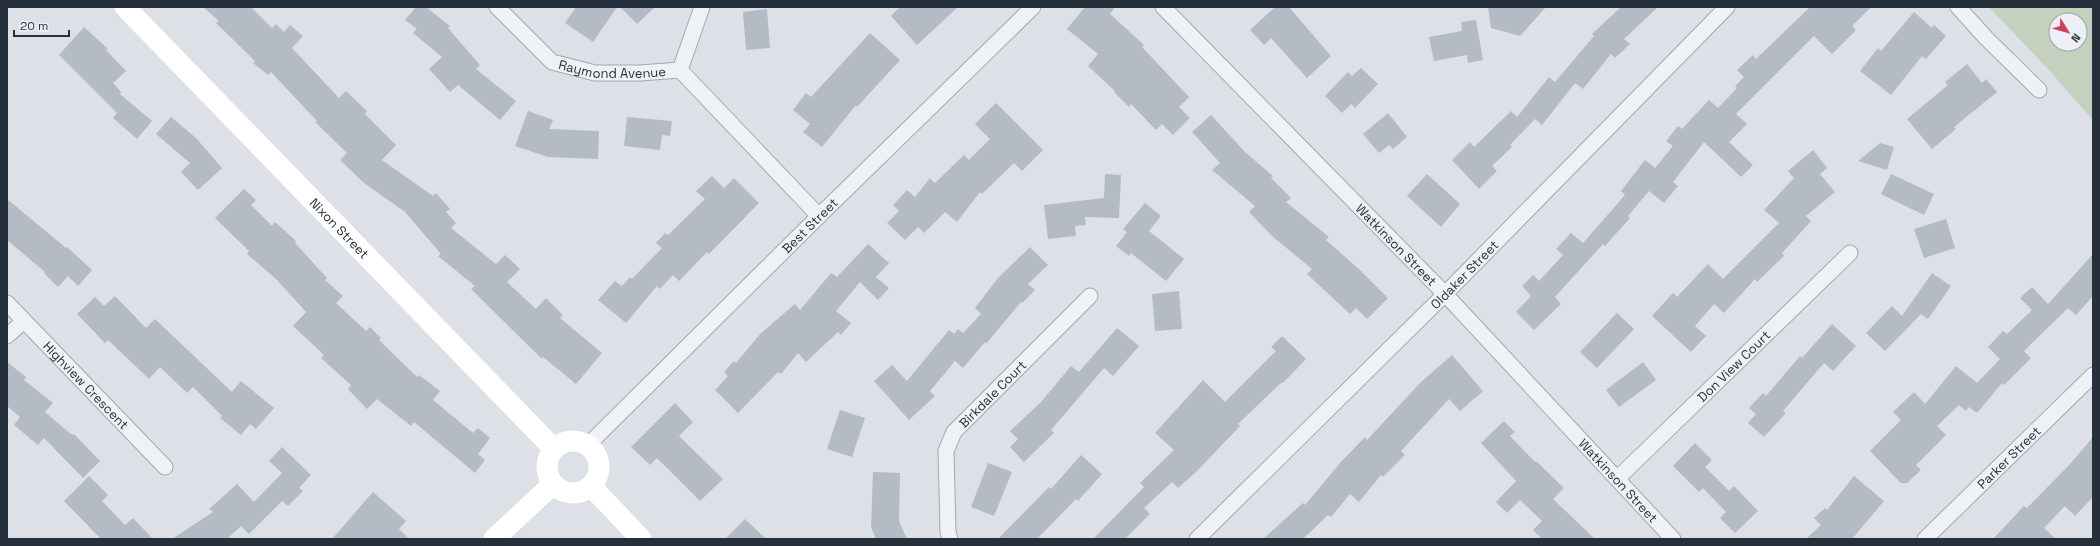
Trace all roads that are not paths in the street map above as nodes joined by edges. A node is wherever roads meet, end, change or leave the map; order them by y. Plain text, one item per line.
1 (125, 7) edge
2 (497, 7) edge
3 (702, 7) edge
4 (1033, 7) edge
5 (1163, 7) edge
6 (1727, 7) edge
7 (1958, 7) edge
8 (680, 70) junction
9 (2039, 90) dead end
10 (819, 216) junction
11 (1850, 253) dead end
12 (1445, 294) junction
13 (1090, 296) dead end
14 (7, 304) edge
15 (24, 321) junction
16 (7, 336) edge
17 (2093, 375) edge
18 (588, 445) junction
19 (554, 450) junction
20 (165, 466) dead end
21 (1618, 478) junction
22 (553, 484) junction
23 (591, 486) junction
24 (494, 539) edge
25 (641, 539) edge
26 (950, 539) edge
27 (1197, 539) edge
28 (1673, 539) edge
29 (1924, 539) edge

1 - 19 street, Nixon Street
2 - 8 street, Raymond Avenue
3 - 8 street, Raymond Avenue
4 - 10 street, Best Street
5 - 12 street, Watkinson Street
6 - 12 street, Oldaker Street
7 - 9 street
8 - 10 street, Raymond Avenue
10 - 18 street, Best Street
11 - 21 street, Don View Court
12 - 21 street, Watkinson Street
12 - 27 street, Oldaker Street
13 - 26 street, Birkdale Court
14 - 15 street, Highview Crescent
15 - 16 street
15 - 20 street, Highview Crescent
17 - 29 street, Parker Street
18 - 19 street
18 - 23 street
19 - 22 street
21 - 28 street, Watkinson Street
22 - 23 street
22 - 24 street
23 - 25 street

